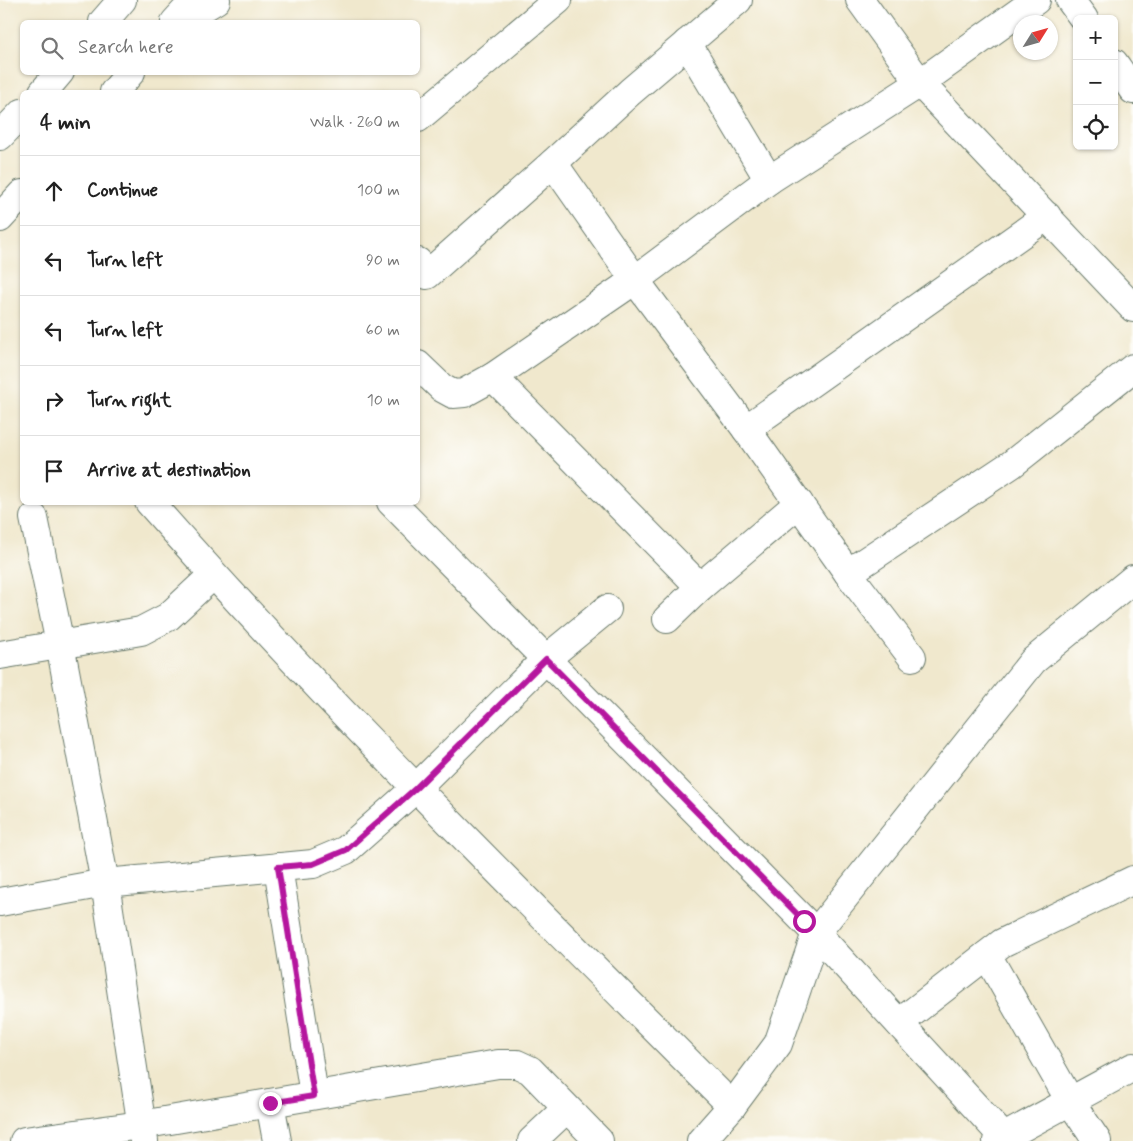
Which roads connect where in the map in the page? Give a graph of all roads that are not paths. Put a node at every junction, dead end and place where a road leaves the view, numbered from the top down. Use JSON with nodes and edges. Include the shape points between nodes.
{"nodes":[{"id":1,"x":122,"y":0,"type":"edge"},
{"id":2,"x":195,"y":0,"type":"edge"},
{"id":3,"x":216,"y":0,"type":"edge"},
{"id":4,"x":558,"y":0,"type":"edge"},
{"id":5,"x":738,"y":0,"type":"edge"},
{"id":6,"x":860,"y":0,"type":"edge"},
{"id":7,"x":1036,"y":0,"type":"edge"},
{"id":8,"x":1070,"y":0,"type":"edge"},
{"id":9,"x":1081,"y":15,"type":"edge"},
{"id":10,"x":105,"y":20,"type":"edge"},
{"id":11,"x":178,"y":20,"type":"edge"},
{"id":12,"x":183,"y":20,"type":"edge"},
{"id":13,"x":688,"y":43,"type":"junction"},
{"id":14,"x":1118,"y":69,"type":"edge"},
{"id":15,"x":57,"y":75,"type":"edge"},
{"id":16,"x":128,"y":75,"type":"edge"},
{"id":17,"x":920,"y":83,"type":"junction"},
{"id":18,"x":45,"y":90,"type":"edge"},
{"id":19,"x":116,"y":90,"type":"edge"},
{"id":20,"x":1133,"y":90,"type":"edge"},
{"id":21,"x":20,"y":115,"type":"edge"},
{"id":22,"x":420,"y":116,"type":"edge"},
{"id":23,"x":0,"y":136,"type":"edge"},
{"id":24,"x":552,"y":163,"type":"junction"},
{"id":25,"x":769,"y":180,"type":"junction"},
{"id":26,"x":20,"y":196,"type":"edge"},
{"id":27,"x":1047,"y":216,"type":"junction"},
{"id":28,"x":0,"y":218,"type":"edge"},
{"id":29,"x":421,"y":273,"type":"edge"},
{"id":30,"x":635,"y":280,"type":"junction"},
{"id":31,"x":1133,"y":308,"type":"edge"},
{"id":32,"x":420,"y":367,"type":"edge"},
{"id":33,"x":1133,"y":368,"type":"edge"},
{"id":34,"x":493,"y":377,"type":"junction"},
{"id":35,"x":746,"y":429,"type":"junction"},
{"id":36,"x":799,"y":504,"type":"junction"},
{"id":37,"x":152,"y":505,"type":"edge"},
{"id":38,"x":394,"y":505,"type":"edge"},
{"id":39,"x":34,"y":518,"type":"dead end"},
{"id":40,"x":848,"y":573,"type":"junction"},
{"id":41,"x":213,"y":575,"type":"junction"},
{"id":42,"x":1133,"y":579,"type":"edge"},
{"id":43,"x":700,"y":587,"type":"junction"},
{"id":44,"x":607,"y":608,"type":"dead end"},
{"id":45,"x":667,"y":619,"type":"dead end"},
{"id":46,"x":60,"y":644,"type":"junction"},
{"id":47,"x":0,"y":655,"type":"edge"},
{"id":48,"x":912,"y":657,"type":"dead end"},
{"id":49,"x":546,"y":659,"type":"junction"},
{"id":50,"x":416,"y":788,"type":"junction"},
{"id":51,"x":278,"y":867,"type":"junction"},
{"id":52,"x":1133,"y":880,"type":"edge"},
{"id":53,"x":105,"y":883,"type":"junction"},
{"id":54,"x":0,"y":902,"type":"edge"},
{"id":55,"x":816,"y":933,"type":"junction"},
{"id":56,"x":987,"y":955,"type":"junction"},
{"id":57,"x":899,"y":1023,"type":"junction"},
{"id":58,"x":1133,"y":1067,"type":"edge"},
{"id":59,"x":314,"y":1096,"type":"junction"},
{"id":60,"x":1070,"y":1101,"type":"junction"},
{"id":61,"x":270,"y":1103,"type":"junction"},
{"id":62,"x":732,"y":1106,"type":"junction"},
{"id":63,"x":566,"y":1109,"type":"junction"},
{"id":64,"x":142,"y":1133,"type":"edge"},
{"id":65,"x":1002,"y":1140,"type":"edge"},
{"id":66,"x":24,"y":1141,"type":"edge"},
{"id":67,"x":277,"y":1141,"type":"edge"},
{"id":68,"x":532,"y":1141,"type":"edge"},
{"id":69,"x":599,"y":1141,"type":"edge"},
{"id":70,"x":701,"y":1141,"type":"edge"},
{"id":71,"x":1097,"y":1141,"type":"edge"}],
"edges":[{"from":1,"to":10,"type":"main road"},
{"from":2,"to":11,"type":"main road"},
{"from":3,"to":12,"type":"main road"},
{"from":4,"to":22,"type":"main road"},
{"from":5,"to":13,"type":"main road"},
{"from":6,"to":17,"type":"main road"},
{"from":7,"to":17,"type":"main road"},
{"from":8,"to":9,"type":"main road"},
{"from":13,"to":24,"type":"main road"},
{"from":13,"to":25,"type":"main road"},
{"from":14,"to":20,"type":"main road"},
{"from":15,"to":18,"type":"main road"},
{"from":16,"to":19,"type":"main road"},
{"from":17,"to":25,"type":"main road"},
{"from":17,"to":27,"type":"main road"},
{"from":21,"to":23,"type":"main road"},
{"from":24,"to":29,"type":"main road"},
{"from":24,"to":30,"type":"main road"},
{"from":25,"to":30,"type":"main road"},
{"from":26,"to":28,"type":"main road"},
{"from":27,"to":31,"type":"main road"},
{"from":27,"to":35,"type":"main road"},
{"from":30,"to":34,"type":"main road"},
{"from":30,"to":35,"type":"main road"},
{"from":32,"to":34,"type":"main road","via":[[453,394],[464,393]]},
{"from":33,"to":40,"type":"main road","via":[[1012,464]]},
{"from":34,"to":43,"type":"main road"},
{"from":35,"to":36,"type":"main road"},
{"from":36,"to":40,"type":"main road"},
{"from":36,"to":43,"type":"main road"},
{"from":37,"to":41,"type":"main road"},
{"from":38,"to":49,"type":"main road"},
{"from":39,"to":46,"type":"main road"},
{"from":40,"to":48,"type":"main road"},
{"from":41,"to":46,"type":"main road","via":[[168,617],[141,631]]},
{"from":41,"to":50,"type":"main road"},
{"from":42,"to":55,"type":"main road","via":[[1033,661]]},
{"from":43,"to":45,"type":"main road"},
{"from":44,"to":49,"type":"main road"},
{"from":46,"to":47,"type":"main road"},
{"from":46,"to":53,"type":"main road"},
{"from":49,"to":50,"type":"main road"},
{"from":49,"to":55,"type":"main road"},
{"from":50,"to":51,"type":"main road","via":[[346,850],[313,864]]},
{"from":50,"to":62,"type":"main road"},
{"from":51,"to":53,"type":"main road"},
{"from":51,"to":59,"type":"main road"},
{"from":52,"to":56,"type":"main road","via":[[1002,943]]},
{"from":53,"to":54,"type":"main road"},
{"from":53,"to":64,"type":"main road"},
{"from":55,"to":57,"type":"main road"},
{"from":55,"to":62,"type":"main road","via":[[778,1044]]},
{"from":56,"to":57,"type":"main road"},
{"from":56,"to":60,"type":"main road"},
{"from":57,"to":65,"type":"main road"},
{"from":58,"to":60,"type":"main road"},
{"from":59,"to":61,"type":"main road"},
{"from":59,"to":63,"type":"main road","via":[[498,1064],[517,1064],[530,1070]]},
{"from":60,"to":65,"type":"main road"},
{"from":60,"to":71,"type":"main road"},
{"from":61,"to":64,"type":"main road"},
{"from":61,"to":67,"type":"main road"},
{"from":62,"to":70,"type":"main road"},
{"from":63,"to":68,"type":"main road"},
{"from":63,"to":69,"type":"main road"},
{"from":64,"to":66,"type":"main road"}]}
